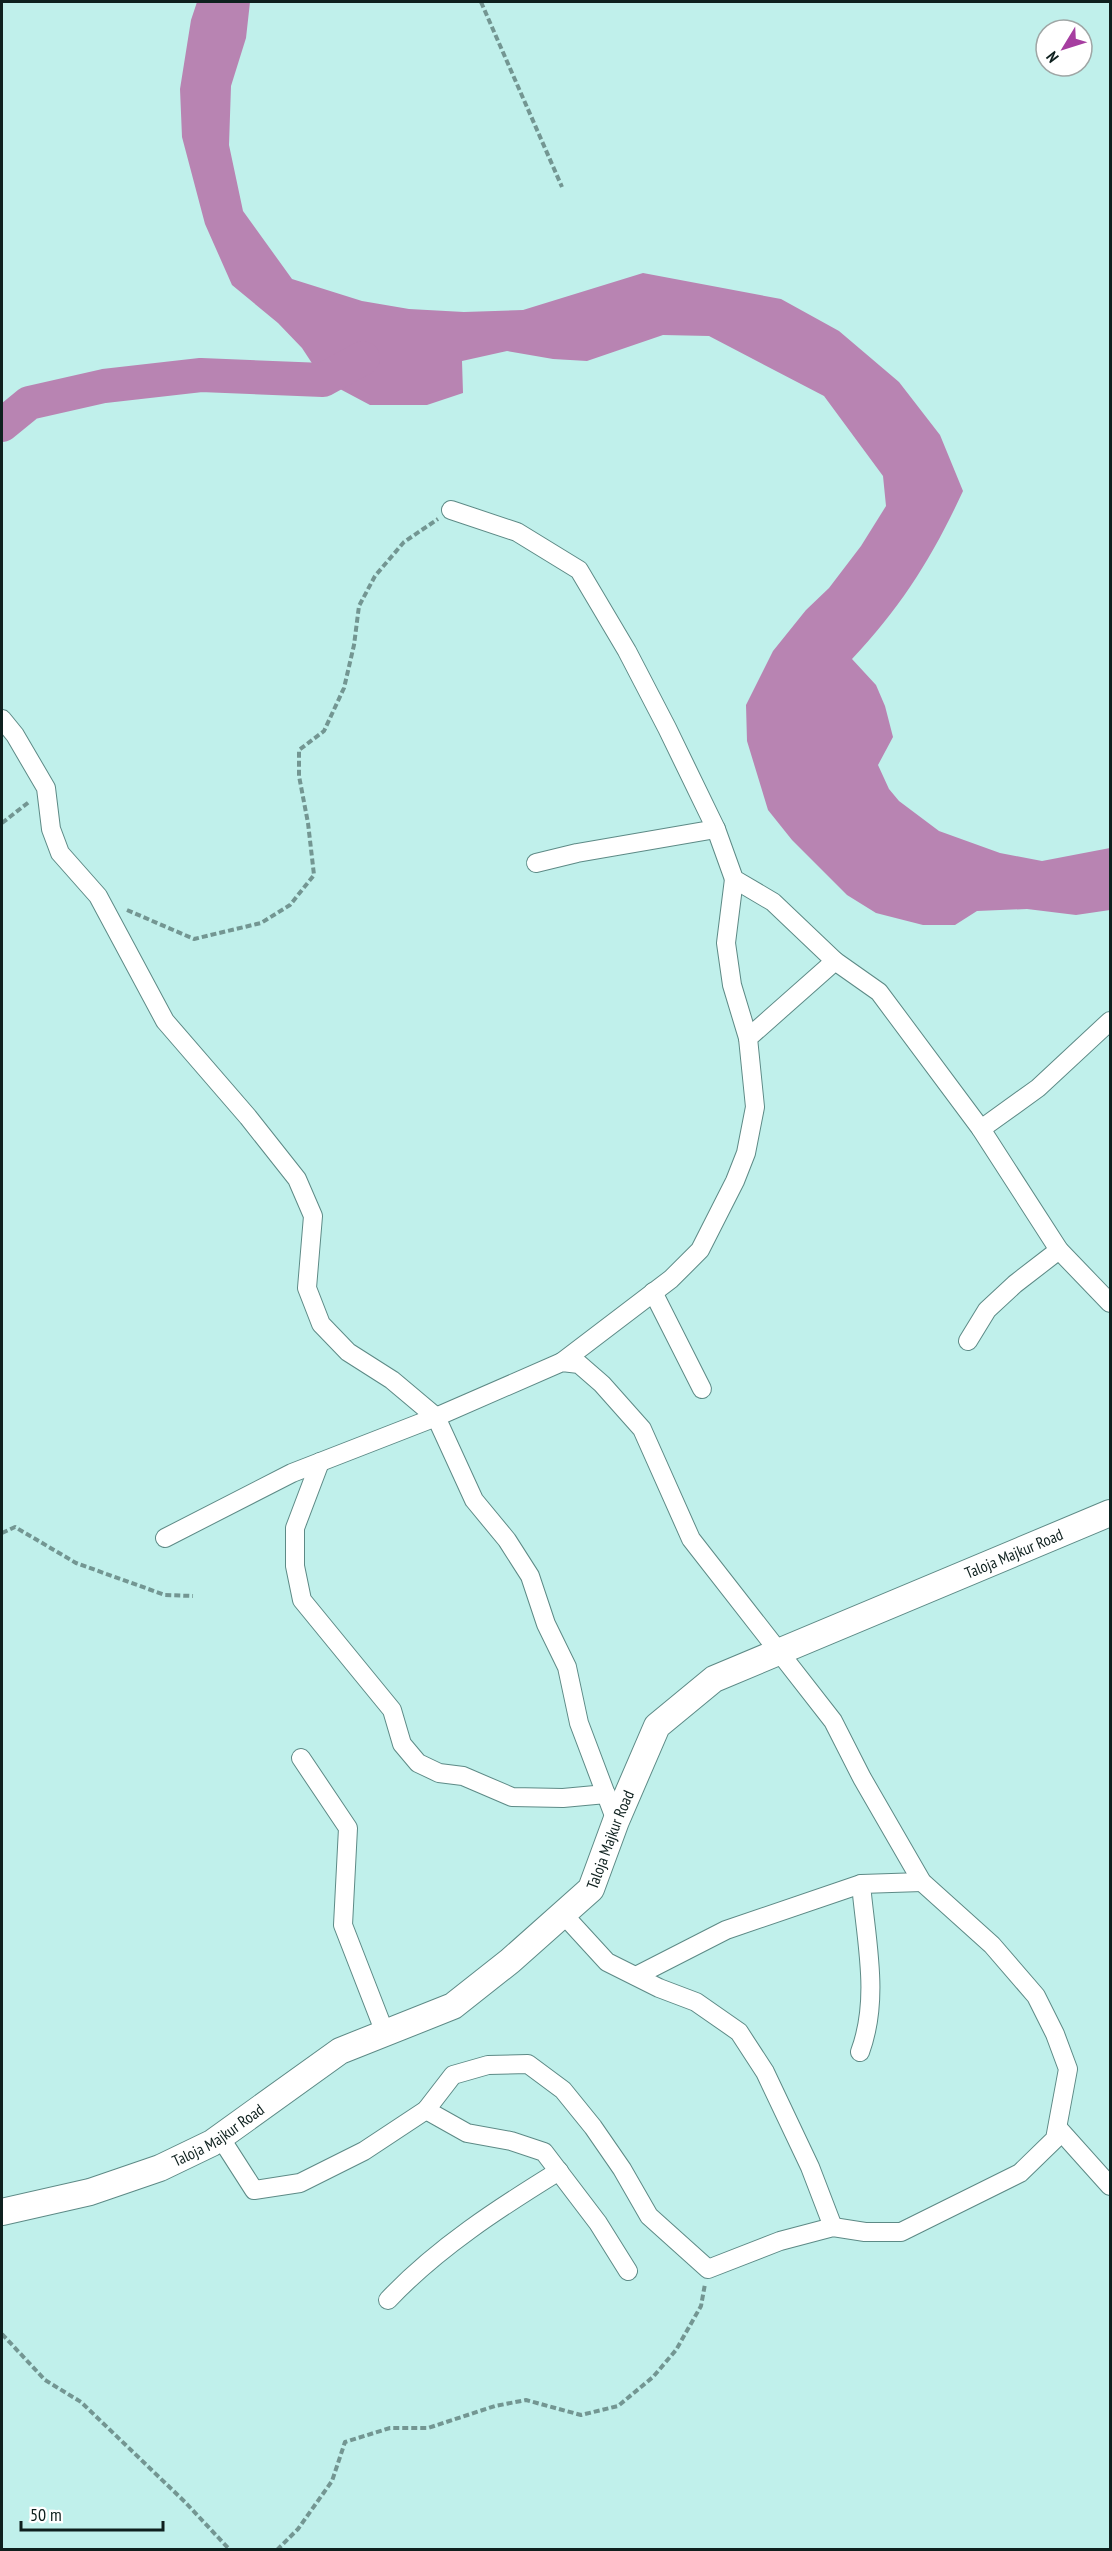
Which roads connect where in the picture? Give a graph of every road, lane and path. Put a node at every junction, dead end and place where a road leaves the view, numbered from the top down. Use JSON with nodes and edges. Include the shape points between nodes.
{"nodes":[{"id":1,"x":481,"y":2,"type":"edge"},
{"id":2,"x":562,"y":188,"type":"dead end"},
{"id":3,"x":451,"y":510,"type":"joint"},
{"id":4,"x":2,"y":719,"type":"edge"},
{"id":5,"x":46,"y":788,"type":"junction"},
{"id":6,"x":2,"y":823,"type":"edge"},
{"id":7,"x":716,"y":829,"type":"junction"},
{"id":8,"x":536,"y":863,"type":"dead end"},
{"id":9,"x":734,"y":879,"type":"junction"},
{"id":10,"x":98,"y":896,"type":"junction"},
{"id":11,"x":835,"y":961,"type":"junction"},
{"id":12,"x":1110,"y":1021,"type":"edge"},
{"id":13,"x":748,"y":1038,"type":"junction"},
{"id":14,"x":981,"y":1129,"type":"junction"},
{"id":15,"x":1059,"y":1250,"type":"junction"},
{"id":16,"x":653,"y":1292,"type":"junction"},
{"id":17,"x":1110,"y":1303,"type":"edge"},
{"id":18,"x":968,"y":1341,"type":"dead end"},
{"id":19,"x":562,"y":1362,"type":"junction"},
{"id":20,"x":702,"y":1389,"type":"dead end"},
{"id":21,"x":436,"y":1417,"type":"junction"},
{"id":22,"x":320,"y":1462,"type":"junction"},
{"id":23,"x":1110,"y":1513,"type":"edge"},
{"id":24,"x":2,"y":1533,"type":"edge"},
{"id":25,"x":165,"y":1538,"type":"dead end"},
{"id":26,"x":193,"y":1596,"type":"dead end"},
{"id":27,"x":778,"y":1652,"type":"junction"},
{"id":28,"x":301,"y":1758,"type":"dead end"},
{"id":29,"x":606,"y":1794,"type":"junction"},
{"id":30,"x":616,"y":1821,"type":"junction"},
{"id":31,"x":922,"y":1882,"type":"junction"},
{"id":32,"x":861,"y":1884,"type":"junction"},
{"id":33,"x":563,"y":1914,"type":"junction"},
{"id":34,"x":636,"y":1976,"type":"junction"},
{"id":35,"x":385,"y":2033,"type":"junction"},
{"id":36,"x":860,"y":2052,"type":"dead end"},
{"id":37,"x":426,"y":2109,"type":"junction"},
{"id":38,"x":1058,"y":2128,"type":"junction"},
{"id":39,"x":220,"y":2137,"type":"junction"},
{"id":40,"x":559,"y":2170,"type":"junction"},
{"id":41,"x":1110,"y":2186,"type":"edge"},
{"id":42,"x":2,"y":2212,"type":"edge"},
{"id":43,"x":833,"y":2227,"type":"junction"},
{"id":44,"x":708,"y":2269,"type":"junction"},
{"id":45,"x":628,"y":2271,"type":"dead end"},
{"id":46,"x":388,"y":2300,"type":"dead end"},
{"id":47,"x":2,"y":2334,"type":"edge"},
{"id":48,"x":230,"y":2550,"type":"edge"},
{"id":49,"x":277,"y":2550,"type":"edge"}],
"edges":[{"from":1,"to":2,"type":"path"},
{"from":3,"to":7,"type":"street","via":[[517,532],[579,570],[647,690]]},
{"from":3,"to":10,"type":"path","via":[[404,542],[375,576],[359,606],[344,688],[324,731],[299,750],[299,776],[314,875],[290,905],[261,922],[194,939]]},
{"from":4,"to":5,"type":"street"},
{"from":5,"to":6,"type":"path"},
{"from":5,"to":10,"type":"street","via":[[51,829],[60,853]]},
{"from":7,"to":8,"type":"street","via":[[576,852]]},
{"from":7,"to":9,"type":"street"},
{"from":9,"to":11,"type":"street","via":[[773,902]]},
{"from":9,"to":13,"type":"street","via":[[726,943],[732,985]]},
{"from":10,"to":21,"type":"street","via":[[165,1021],[297,1179],[313,1216],[307,1288],[321,1324],[348,1352],[392,1380]]},
{"from":11,"to":13,"type":"street"},
{"from":11,"to":14,"type":"street","via":[[879,992]]},
{"from":12,"to":14,"type":"street","via":[[1038,1088]]},
{"from":13,"to":16,"type":"street","via":[[754,1107],[739,1172],[700,1250]]},
{"from":14,"to":15,"type":"street"},
{"from":15,"to":17,"type":"street"},
{"from":15,"to":18,"type":"street","via":[[987,1310]]},
{"from":16,"to":19,"type":"street"},
{"from":16,"to":20,"type":"street"},
{"from":19,"to":21,"type":"street"},
{"from":19,"to":27,"type":"street","via":[[579,1364],[602,1383],[642,1429],[691,1539]]},
{"from":21,"to":22,"type":"street"},
{"from":21,"to":29,"type":"street","via":[[474,1500],[530,1576],[546,1624],[567,1667],[579,1723]]},
{"from":22,"to":25,"type":"street"},
{"from":22,"to":29,"type":"street","via":[[295,1528],[295,1566],[302,1600],[392,1710],[402,1744],[418,1763],[439,1773],[463,1776],[512,1797]]},
{"from":23,"to":27,"type":"street","name":"Taloja Majkur Road"},
{"from":24,"to":26,"type":"path","via":[[15,1527],[76,1563],[165,1595]]},
{"from":27,"to":30,"type":"street","name":"Taloja Majkur Road","via":[[714,1679],[657,1726]]},
{"from":27,"to":31,"type":"street","via":[[833,1721]]},
{"from":28,"to":35,"type":"street","via":[[348,1828],[343,1925]]},
{"from":29,"to":30,"type":"street"},
{"from":30,"to":33,"type":"street","name":"Taloja Majkur Road","via":[[591,1889]]},
{"from":31,"to":32,"type":"street"},
{"from":31,"to":38,"type":"street","via":[[992,1945],[1036,1996],[1068,2069]]},
{"from":32,"to":34,"type":"street","via":[[726,1930]]},
{"from":32,"to":36,"type":"street","via":[[872,1991],[867,2034]]},
{"from":33,"to":34,"type":"street","via":[[607,1962]]},
{"from":33,"to":35,"type":"street","name":"Taloja Majkur Road","via":[[453,2006]]},
{"from":34,"to":43,"type":"street","via":[[696,2002],[739,2032],[765,2072],[810,2167]]},
{"from":35,"to":39,"type":"street","name":"Taloja Majkur Road","via":[[340,2051]]},
{"from":37,"to":39,"type":"street","via":[[364,2151],[300,2183],[254,2190]]},
{"from":37,"to":40,"type":"street","via":[[466,2133],[544,2152]]},
{"from":37,"to":44,"type":"street","via":[[453,2075],[488,2065],[528,2064],[563,2090],[593,2127],[649,2216]]},
{"from":38,"to":41,"type":"street"},
{"from":38,"to":43,"type":"street","via":[[1055,2139],[1020,2173],[901,2232]]},
{"from":39,"to":42,"type":"street","name":"Taloja Majkur Road","via":[[160,2168],[90,2192]]},
{"from":40,"to":45,"type":"street"},
{"from":40,"to":46,"type":"street","via":[[476,2226],[411,2276]]},
{"from":43,"to":44,"type":"street","via":[[780,2241]]},
{"from":44,"to":49,"type":"path","via":[[701,2306],[676,2350],[653,2377],[618,2406],[581,2415],[526,2400],[428,2428],[390,2428],[345,2442],[332,2481],[298,2529]]},
{"from":47,"to":48,"type":"path","via":[[45,2380],[88,2409]]}]}
